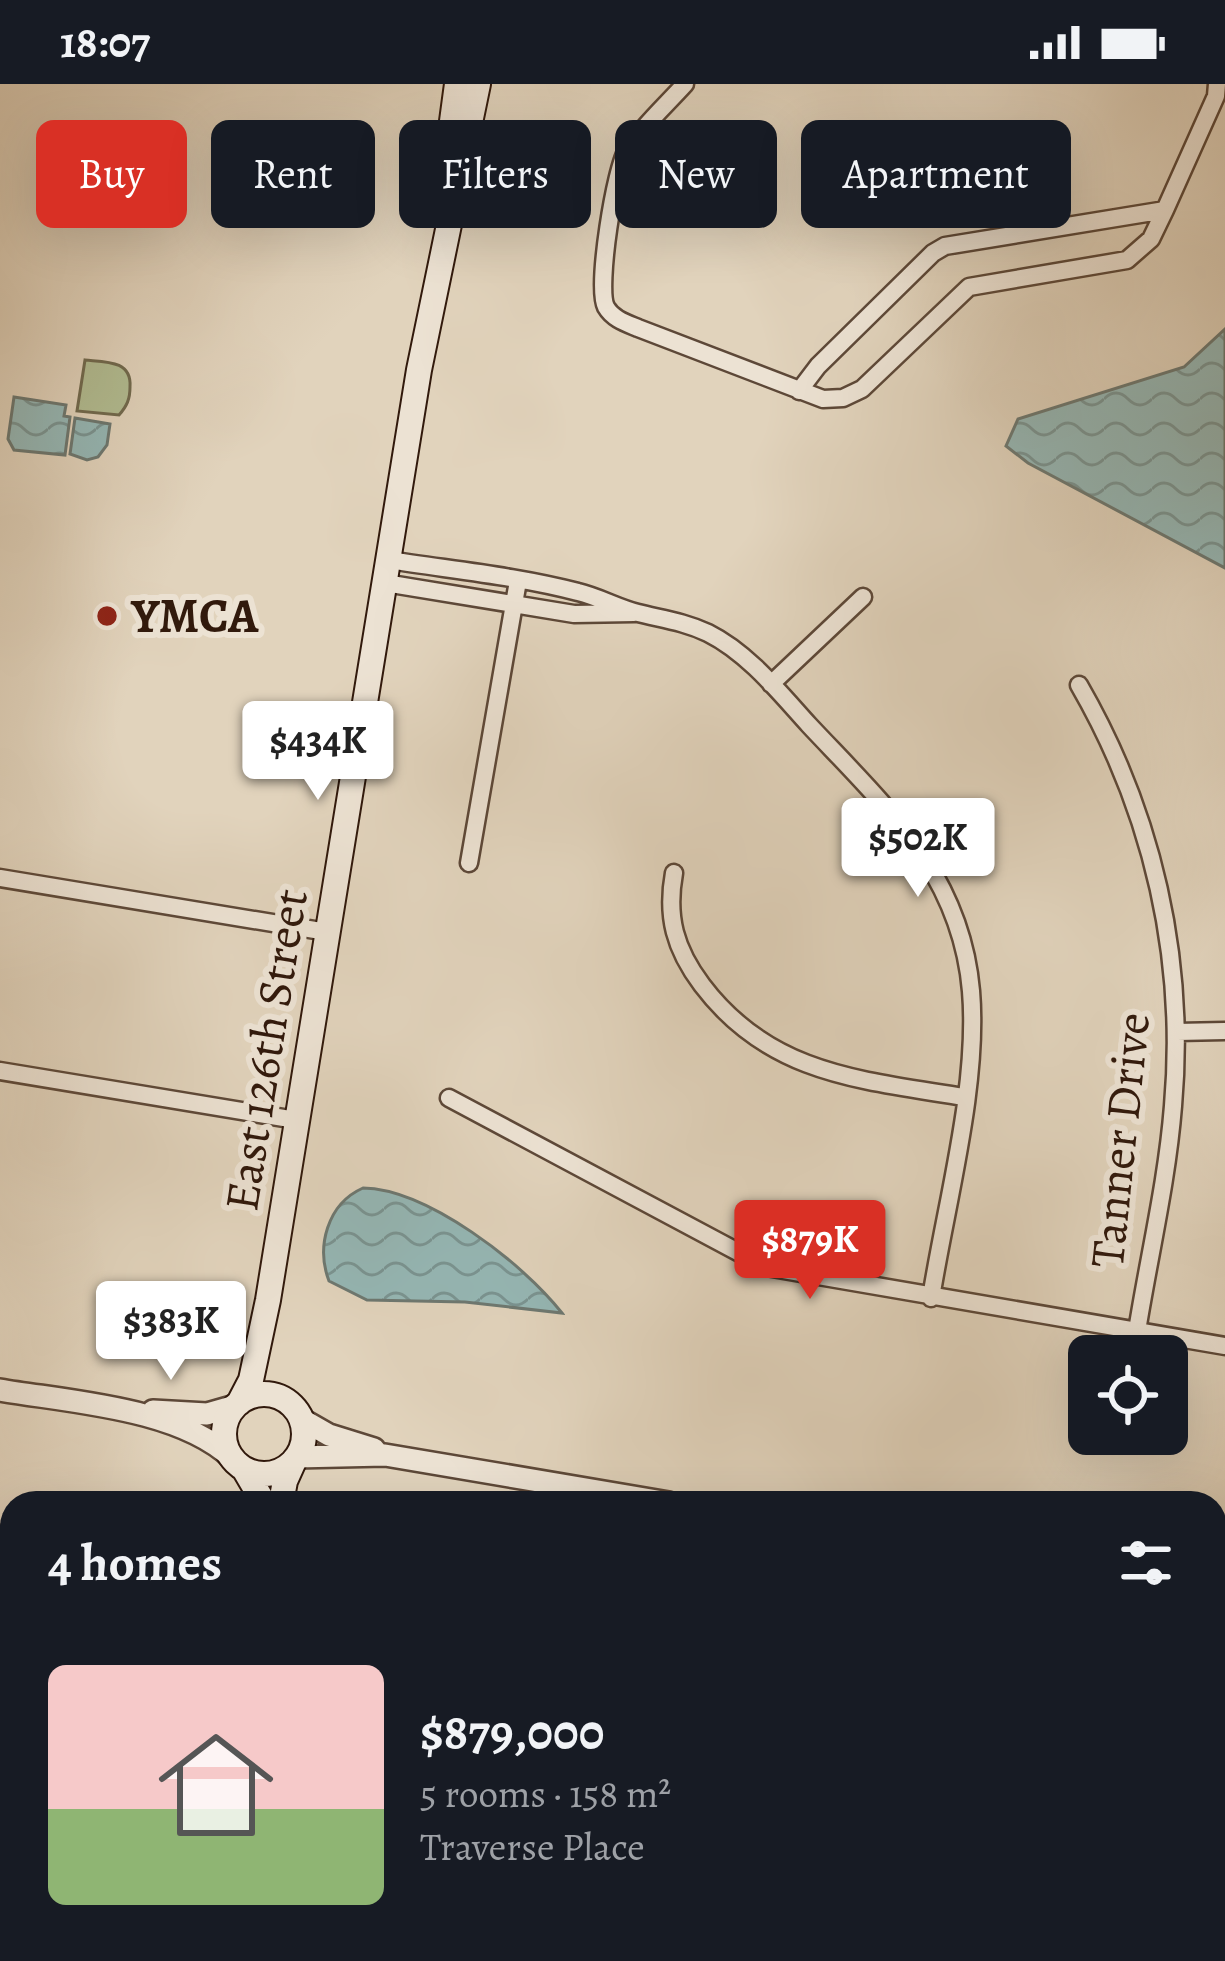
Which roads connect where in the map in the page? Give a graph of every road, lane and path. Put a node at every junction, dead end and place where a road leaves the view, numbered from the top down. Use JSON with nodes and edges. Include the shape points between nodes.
{"nodes":[{"id":1,"x":457,"y":84,"type":"edge"},
{"id":2,"x":478,"y":84,"type":"edge"},
{"id":3,"x":685,"y":84,"type":"edge"},
{"id":4,"x":1217,"y":84,"type":"edge"},
{"id":5,"x":1165,"y":210,"type":"junction"},
{"id":6,"x":429,"y":316,"type":"junction"},
{"id":7,"x":799,"y":391,"type":"junction"},
{"id":8,"x":387,"y":571,"type":"junction"},
{"id":9,"x":518,"y":581,"type":"junction"},
{"id":10,"x":863,"y":597,"type":"dead end"},
{"id":11,"x":514,"y":604,"type":"junction"},
{"id":12,"x":634,"y":613,"type":"junction"},
{"id":13,"x":770,"y":684,"type":"junction"},
{"id":14,"x":1079,"y":685,"type":"dead end"},
{"id":15,"x":469,"y":863,"type":"dead end"},
{"id":16,"x":674,"y":873,"type":"dead end"},
{"id":17,"x":0,"y":878,"type":"edge"},
{"id":18,"x":327,"y":932,"type":"junction"},
{"id":19,"x":1225,"y":1031,"type":"edge"},
{"id":20,"x":1177,"y":1032,"type":"junction"},
{"id":21,"x":0,"y":1071,"type":"edge"},
{"id":22,"x":964,"y":1097,"type":"junction"},
{"id":23,"x":449,"y":1098,"type":"dead end"},
{"id":24,"x":296,"y":1120,"type":"junction"},
{"id":25,"x":931,"y":1298,"type":"junction"},
{"id":26,"x":268,"y":1300,"type":"junction"},
{"id":27,"x":1137,"y":1331,"type":"junction"},
{"id":28,"x":1225,"y":1346,"type":"edge"},
{"id":29,"x":0,"y":1390,"type":"edge"},
{"id":30,"x":237,"y":1405,"type":"junction"},
{"id":31,"x":116,"y":1410,"type":"junction"},
{"id":32,"x":296,"y":1412,"type":"junction"},
{"id":33,"x":385,"y":1454,"type":"junction"},
{"id":34,"x":295,"y":1459,"type":"junction"},
{"id":35,"x":238,"y":1464,"type":"junction"},
{"id":36,"x":256,"y":1491,"type":"edge"},
{"id":37,"x":285,"y":1491,"type":"edge"},
{"id":38,"x":599,"y":1491,"type":"edge"}],
"edges":[{"from":1,"to":6,"type":"main road","name":"East 126th Street"},
{"from":2,"to":6,"type":"main road","name":"East 126th Street"},
{"from":3,"to":7,"type":"street","via":[[625,153],[604,267],[606,307],[638,328]]},
{"from":4,"to":5,"type":"street"},
{"from":5,"to":7,"type":"street","via":[[955,241],[933,253]]},
{"from":5,"to":7,"type":"street","via":[[1151,239],[1127,260],[970,287],[862,389],[833,400]]},
{"from":6,"to":8,"type":"main road","name":"East 126th Street"},
{"from":8,"to":9,"type":"street"},
{"from":8,"to":11,"type":"street"},
{"from":8,"to":18,"type":"main road","name":"East 126th Street"},
{"from":9,"to":11,"type":"street"},
{"from":9,"to":12,"type":"street"},
{"from":10,"to":13,"type":"street"},
{"from":11,"to":12,"type":"street"},
{"from":11,"to":15,"type":"street"},
{"from":12,"to":13,"type":"street","via":[[704,632]]},
{"from":13,"to":22,"type":"street","via":[[898,819],[947,899],[971,994]]},
{"from":14,"to":20,"type":"street","name":"Tanner Drive","via":[[1147,838],[1166,920]]},
{"from":16,"to":22,"type":"street","via":[[669,912],[680,948],[708,993],[747,1032],[820,1070]]},
{"from":17,"to":18,"type":"street"},
{"from":18,"to":24,"type":"main road","name":"East 126th Street"},
{"from":19,"to":20,"type":"street"},
{"from":20,"to":27,"type":"street","name":"Tanner Drive","via":[[1169,1144]]},
{"from":21,"to":24,"type":"street"},
{"from":22,"to":25,"type":"street"},
{"from":23,"to":25,"type":"street","via":[[766,1267]]},
{"from":24,"to":26,"type":"main road","name":"East 126th Street"},
{"from":25,"to":27,"type":"street"},
{"from":26,"to":30,"type":"main road","name":"East 126th Street","via":[[251,1380]]},
{"from":26,"to":32,"type":"main road","name":"East 126th Street","via":[[273,1370]]},
{"from":27,"to":28,"type":"street"},
{"from":29,"to":31,"type":"street"},
{"from":30,"to":31,"type":"street","via":[[207,1414]]},
{"from":30,"to":32,"type":"main road","via":[[267,1394]]},
{"from":30,"to":35,"type":"main road","via":[[224,1436]]},
{"from":31,"to":35,"type":"street","via":[[198,1434]]},
{"from":32,"to":33,"type":"street","via":[[329,1435]]},
{"from":32,"to":34,"type":"main road","via":[[303,1441]]},
{"from":33,"to":34,"type":"street"},
{"from":33,"to":38,"type":"street"},
{"from":34,"to":35,"type":"main road","via":[[272,1473]]},
{"from":34,"to":37,"type":"main road"},
{"from":35,"to":36,"type":"main road"}]}
